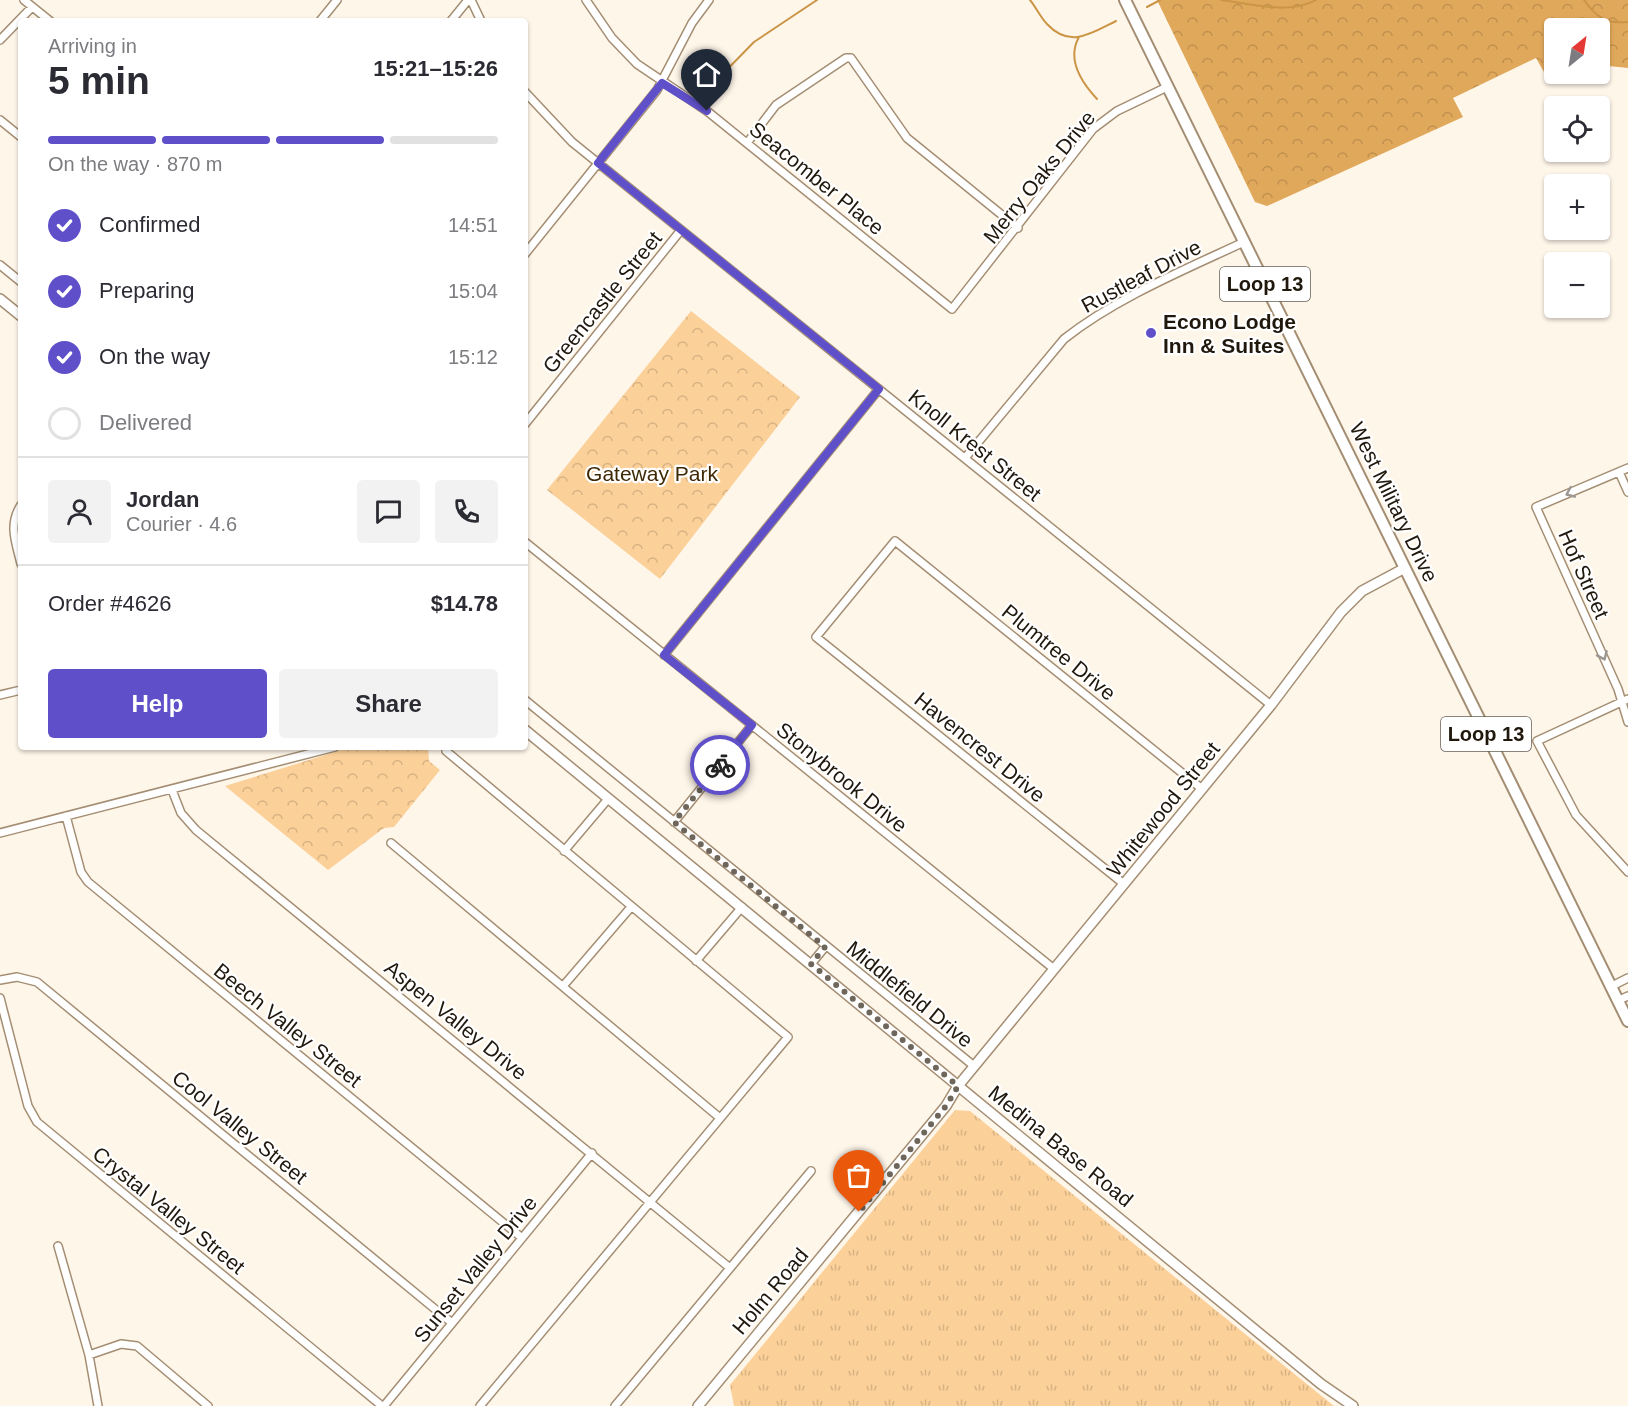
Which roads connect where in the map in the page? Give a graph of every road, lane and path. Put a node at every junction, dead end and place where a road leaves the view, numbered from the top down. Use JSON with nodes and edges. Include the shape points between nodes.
{"nodes":[{"id":1,"x":24,"y":0,"type":"edge"},
{"id":2,"x":337,"y":0,"type":"edge"},
{"id":3,"x":470,"y":0,"type":"edge"},
{"id":4,"x":586,"y":0,"type":"edge"},
{"id":5,"x":709,"y":0,"type":"edge"},
{"id":6,"x":1125,"y":0,"type":"edge"},
{"id":7,"x":32,"y":7,"type":"junction"},
{"id":8,"x":21,"y":18,"type":"edge"},
{"id":9,"x":46,"y":18,"type":"edge"},
{"id":10,"x":322,"y":18,"type":"edge"},
{"id":11,"x":454,"y":18,"type":"edge"},
{"id":12,"x":480,"y":18,"type":"edge"},
{"id":13,"x":18,"y":21,"type":"edge"},
{"id":14,"x":0,"y":40,"type":"edge"},
{"id":15,"x":662,"y":83,"type":"junction"},
{"id":16,"x":1167,"y":87,"type":"junction"},
{"id":17,"x":528,"y":95,"type":"edge"},
{"id":18,"x":0,"y":120,"type":"edge"},
{"id":19,"x":18,"y":135,"type":"edge"},
{"id":20,"x":747,"y":143,"type":"junction"},
{"id":21,"x":598,"y":163,"type":"junction"},
{"id":22,"x":1018,"y":228,"type":"junction"},
{"id":23,"x":681,"y":230,"type":"junction"},
{"id":24,"x":1244,"y":242,"type":"junction"},
{"id":25,"x":528,"y":250,"type":"edge"},
{"id":26,"x":0,"y":265,"type":"edge"},
{"id":27,"x":18,"y":280,"type":"edge"},
{"id":28,"x":0,"y":299,"type":"edge"},
{"id":29,"x":952,"y":309,"type":"joint"},
{"id":30,"x":18,"y":314,"type":"edge"},
{"id":31,"x":879,"y":389,"type":"junction"},
{"id":32,"x":528,"y":420,"type":"edge"},
{"id":33,"x":965,"y":458,"type":"junction"},
{"id":34,"x":1628,"y":468,"type":"edge"},
{"id":35,"x":1619,"y":472,"type":"junction"},
{"id":36,"x":1628,"y":492,"type":"edge"},
{"id":37,"x":18,"y":511,"type":"edge"},
{"id":38,"x":528,"y":544,"type":"edge"},
{"id":39,"x":18,"y":552,"type":"edge"},
{"id":40,"x":1405,"y":568,"type":"junction"},
{"id":41,"x":816,"y":637,"type":"joint"},
{"id":42,"x":664,"y":655,"type":"junction"},
{"id":43,"x":18,"y":691,"type":"edge"},
{"id":44,"x":0,"y":695,"type":"edge"},
{"id":45,"x":1624,"y":701,"type":"edge"},
{"id":46,"x":528,"y":702,"type":"edge"},
{"id":47,"x":1271,"y":705,"type":"junction"},
{"id":48,"x":1628,"y":722,"type":"edge"},
{"id":49,"x":752,"y":725,"type":"junction"},
{"id":50,"x":528,"y":732,"type":"edge"},
{"id":51,"x":324,"y":750,"type":"edge"},
{"id":52,"x":446,"y":751,"type":"dead end"},
{"id":53,"x":1202,"y":789,"type":"junction"},
{"id":54,"x":172,"y":790,"type":"junction"},
{"id":55,"x":608,"y":799,"type":"junction"},
{"id":56,"x":66,"y":816,"type":"junction"},
{"id":57,"x":674,"y":822,"type":"junction"},
{"id":58,"x":0,"y":833,"type":"edge"},
{"id":59,"x":391,"y":843,"type":"dead end"},
{"id":60,"x":564,"y":851,"type":"junction"},
{"id":61,"x":1628,"y":872,"type":"edge"},
{"id":62,"x":1124,"y":884,"type":"junction"},
{"id":63,"x":631,"y":907,"type":"junction"},
{"id":64,"x":742,"y":907,"type":"junction"},
{"id":65,"x":825,"y":947,"type":"junction"},
{"id":66,"x":696,"y":961,"type":"junction"},
{"id":67,"x":811,"y":964,"type":"junction"},
{"id":68,"x":1054,"y":969,"type":"junction"},
{"id":69,"x":1628,"y":978,"type":"edge"},
{"id":70,"x":0,"y":980,"type":"edge"},
{"id":71,"x":564,"y":985,"type":"junction"},
{"id":72,"x":1610,"y":987,"type":"junction"},
{"id":73,"x":1628,"y":996,"type":"edge"},
{"id":74,"x":0,"y":998,"type":"edge"},
{"id":75,"x":1617,"y":1001,"type":"junction"},
{"id":76,"x":1628,"y":1021,"type":"edge"},
{"id":77,"x":974,"y":1066,"type":"junction"},
{"id":78,"x":958,"y":1086,"type":"junction"},
{"id":79,"x":720,"y":1118,"type":"junction"},
{"id":80,"x":592,"y":1153,"type":"junction"},
{"id":81,"x":811,"y":1171,"type":"dead end"},
{"id":82,"x":651,"y":1202,"type":"junction"},
{"id":83,"x":522,"y":1238,"type":"junction"},
{"id":84,"x":58,"y":1246,"type":"dead end"},
{"id":85,"x":730,"y":1268,"type":"junction"},
{"id":86,"x":452,"y":1323,"type":"junction"},
{"id":87,"x":88,"y":1355,"type":"junction"},
{"id":88,"x":98,"y":1406,"type":"edge"},
{"id":89,"x":208,"y":1406,"type":"edge"},
{"id":90,"x":383,"y":1406,"type":"edge"},
{"id":91,"x":480,"y":1406,"type":"edge"},
{"id":92,"x":615,"y":1406,"type":"edge"},
{"id":93,"x":698,"y":1406,"type":"edge"},
{"id":94,"x":1353,"y":1406,"type":"edge"}],
"edges":[{"from":1,"to":7,"type":"street"},
{"from":2,"to":10,"type":"street"},
{"from":3,"to":11,"type":"street"},
{"from":3,"to":12,"type":"street"},
{"from":4,"to":15,"type":"street","name":"Seacomber Place","via":[[626,53]]},
{"from":5,"to":15,"type":"street","via":[[692,23]]},
{"from":6,"to":16,"type":"main road","name":"West Military Drive","number":"Loop 13"},
{"from":7,"to":8,"type":"street"},
{"from":7,"to":9,"type":"street"},
{"from":13,"to":14,"type":"street"},
{"from":15,"to":20,"type":"street","name":"Seacomber Place"},
{"from":15,"to":21,"type":"street"},
{"from":16,"to":22,"type":"street","name":"Merry Oaks Drive","via":[[1117,111],[1094,129]]},
{"from":16,"to":24,"type":"main road","name":"West Military Drive","number":"Loop 13"},
{"from":17,"to":21,"type":"street","name":"Knoll Krest Street","via":[[554,125]]},
{"from":18,"to":19,"type":"street"},
{"from":20,"to":22,"type":"street","via":[[785,98],[851,58],[907,138]]},
{"from":20,"to":29,"type":"street","name":"Seacomber Place"},
{"from":21,"to":23,"type":"street","name":"Knoll Krest Street"},
{"from":21,"to":25,"type":"street"},
{"from":22,"to":29,"type":"street","name":"Merry Oaks Drive"},
{"from":23,"to":31,"type":"street","name":"Knoll Krest Street"},
{"from":23,"to":32,"type":"street","name":"Greencastle Street"},
{"from":24,"to":33,"type":"street","name":"Rustleaf Drive","via":[[1110,308],[1078,328],[1064,339]]},
{"from":24,"to":40,"type":"main road","name":"West Military Drive","number":"Loop 13"},
{"from":26,"to":27,"type":"street"},
{"from":28,"to":30,"type":"street"},
{"from":31,"to":33,"type":"street","name":"Knoll Krest Street"},
{"from":31,"to":42,"type":"street"},
{"from":33,"to":47,"type":"street","name":"Knoll Krest Street"},
{"from":34,"to":35,"type":"street"},
{"from":35,"to":36,"type":"street"},
{"from":35,"to":45,"type":"street","name":"Hof Street","one_way":true,"via":[[1536,507]]},
{"from":37,"to":39,"type":"street","via":[[12,528]]},
{"from":38,"to":42,"type":"street","name":"Stonybrook Drive"},
{"from":40,"to":47,"type":"street","name":"Whitewood Street","via":[[1378,581],[1349,603]]},
{"from":40,"to":72,"type":"main road","name":"West Military Drive","number":"Loop 13"},
{"from":41,"to":53,"type":"street","name":"Plumtree Drive","via":[[895,541]]},
{"from":41,"to":62,"type":"street","name":"Havencrest Drive"},
{"from":42,"to":49,"type":"street","name":"Stonybrook Drive"},
{"from":43,"to":44,"type":"street"},
{"from":45,"to":48,"type":"street","name":"Hof Street"},
{"from":45,"to":61,"type":"street","via":[[1537,741],[1576,815]]},
{"from":46,"to":57,"type":"street","name":"Middlefield Drive"},
{"from":47,"to":53,"type":"street","name":"Whitewood Street"},
{"from":49,"to":57,"type":"street"},
{"from":49,"to":68,"type":"street","name":"Stonybrook Drive"},
{"from":50,"to":55,"type":"street","name":"Medina Base Road"},
{"from":51,"to":54,"type":"street"},
{"from":52,"to":60,"type":"street"},
{"from":53,"to":62,"type":"street","name":"Whitewood Street"},
{"from":54,"to":56,"type":"street"},
{"from":54,"to":80,"type":"street","name":"Aspen Valley Drive","via":[[181,813],[196,830]]},
{"from":55,"to":60,"type":"street"},
{"from":55,"to":64,"type":"street","name":"Medina Base Road"},
{"from":56,"to":58,"type":"street"},
{"from":56,"to":83,"type":"street","name":"Beech Valley Street","via":[[81,872],[88,882]]},
{"from":57,"to":65,"type":"street","name":"Middlefield Drive"},
{"from":59,"to":71,"type":"street"},
{"from":60,"to":63,"type":"street"},
{"from":62,"to":68,"type":"street","name":"Whitewood Street"},
{"from":63,"to":66,"type":"street"},
{"from":63,"to":71,"type":"street"},
{"from":64,"to":66,"type":"street"},
{"from":64,"to":67,"type":"street","name":"Medina Base Road"},
{"from":65,"to":67,"type":"street","name":"Middlefield Drive"},
{"from":65,"to":77,"type":"street","name":"Middlefield Drive"},
{"from":66,"to":79,"type":"street","via":[[788,1037]]},
{"from":67,"to":78,"type":"street","name":"Medina Base Road"},
{"from":68,"to":77,"type":"street","name":"Whitewood Street"},
{"from":69,"to":72,"type":"street"},
{"from":70,"to":86,"type":"street","name":"Cool Valley Street","via":[[17,977],[37,982]]},
{"from":71,"to":79,"type":"street"},
{"from":72,"to":75,"type":"main road","name":"West Military Drive","number":"Loop 13"},
{"from":73,"to":75,"type":"street"},
{"from":74,"to":90,"type":"street","name":"Crystal Valley Street","via":[[28,1106],[37,1122]]},
{"from":75,"to":76,"type":"main road","name":"West Military Drive","number":"Loop 13"},
{"from":77,"to":78,"type":"street","name":"Whitewood Street"},
{"from":78,"to":93,"type":"street","name":"Holm Road","via":[[946,1106]]},
{"from":78,"to":94,"type":"street","name":"Medina Base Road","via":[[1321,1384]]},
{"from":79,"to":82,"type":"street"},
{"from":80,"to":82,"type":"street","name":"Aspen Valley Drive"},
{"from":80,"to":83,"type":"street","name":"Sunset Valley Drive"},
{"from":81,"to":85,"type":"street"},
{"from":82,"to":85,"type":"street","name":"Aspen Valley Drive"},
{"from":82,"to":91,"type":"street"},
{"from":83,"to":86,"type":"street","name":"Sunset Valley Drive"},
{"from":84,"to":87,"type":"street"},
{"from":85,"to":92,"type":"street"},
{"from":86,"to":90,"type":"street","name":"Sunset Valley Drive"},
{"from":87,"to":88,"type":"street"},
{"from":87,"to":89,"type":"street","via":[[121,1344],[137,1346]]}]}
